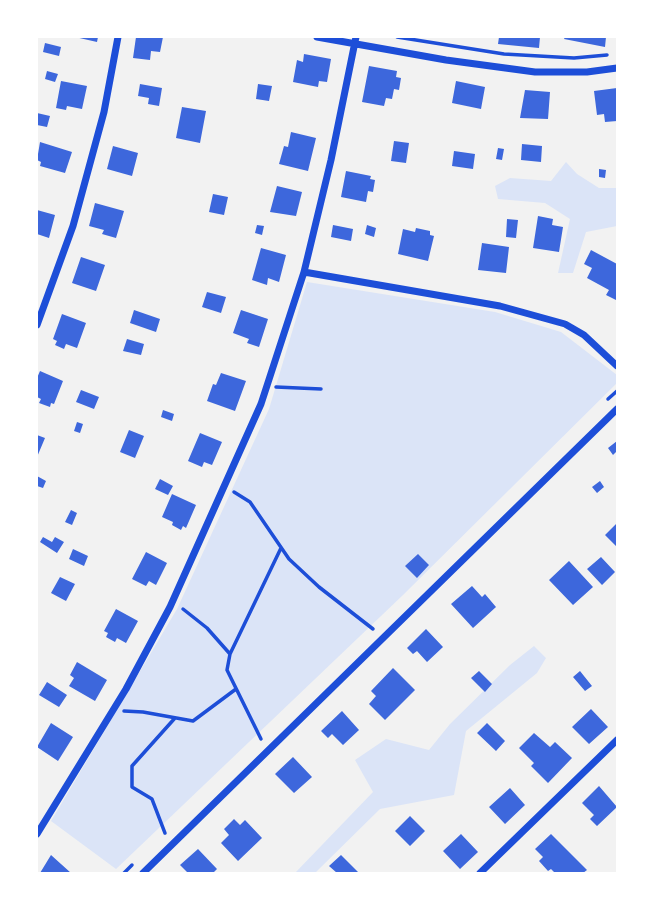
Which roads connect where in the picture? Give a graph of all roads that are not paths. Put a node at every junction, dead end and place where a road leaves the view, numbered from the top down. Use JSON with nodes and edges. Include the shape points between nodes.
{"nodes":[{"id":1,"x":118,"y":37,"type":"edge"},
{"id":2,"x":317,"y":37,"type":"edge"},
{"id":3,"x":355,"y":40,"type":"edge"},
{"id":4,"x":617,"y":68,"type":"edge"},
{"id":5,"x":304,"y":272,"type":"junction"},
{"id":6,"x":37,"y":325,"type":"edge"},
{"id":7,"x":617,"y":366,"type":"edge"},
{"id":8,"x":617,"y":409,"type":"edge"},
{"id":9,"x":617,"y":740,"type":"edge"},
{"id":10,"x":37,"y":834,"type":"edge"},
{"id":11,"x":143,"y":873,"type":"edge"},
{"id":12,"x":480,"y":873,"type":"edge"}],
"edges":[{"from":1,"to":6,"type":"street","via":[[104,112],[73,226]]},
{"from":2,"to":3,"type":"street"},
{"from":3,"to":4,"type":"street","via":[[446,60],[534,72]]},
{"from":3,"to":5,"type":"street"},
{"from":5,"to":7,"type":"street","via":[[500,306],[565,324]]},
{"from":5,"to":10,"type":"street","via":[[267,387],[173,601]]},
{"from":8,"to":11,"type":"street"},
{"from":9,"to":12,"type":"street"}]}
